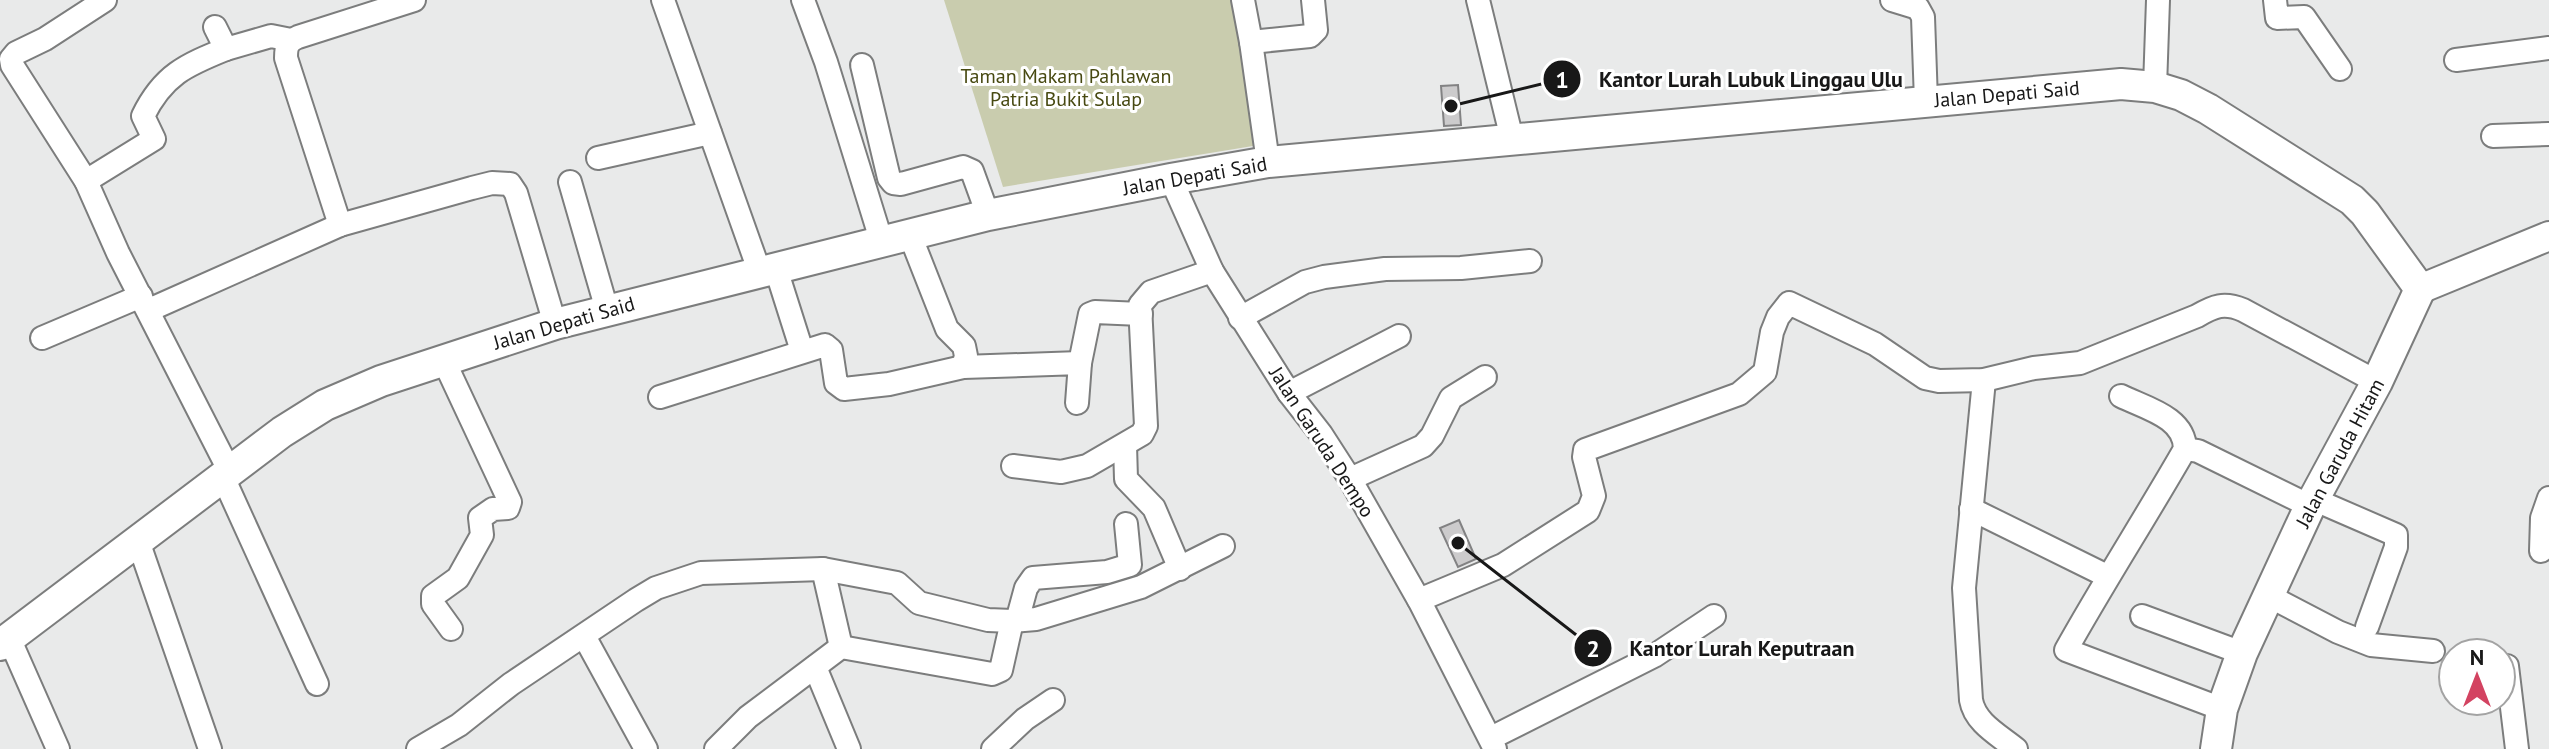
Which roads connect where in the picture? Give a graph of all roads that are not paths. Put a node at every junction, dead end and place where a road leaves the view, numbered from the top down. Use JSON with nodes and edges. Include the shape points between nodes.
{"nodes":[{"id":1,"x":105,"y":0,"type":"edge"},
{"id":2,"x":414,"y":0,"type":"edge"},
{"id":3,"x":663,"y":0,"type":"edge"},
{"id":4,"x":803,"y":0,"type":"edge"},
{"id":5,"x":1243,"y":0,"type":"edge"},
{"id":6,"x":1313,"y":0,"type":"edge"},
{"id":7,"x":1478,"y":0,"type":"edge"},
{"id":8,"x":1892,"y":0,"type":"edge"},
{"id":9,"x":2158,"y":0,"type":"edge"},
{"id":10,"x":2275,"y":0,"type":"edge"},
{"id":11,"x":215,"y":27,"type":"dead end"},
{"id":12,"x":291,"y":40,"type":"junction"},
{"id":13,"x":1251,"y":42,"type":"junction"},
{"id":14,"x":2549,"y":48,"type":"edge"},
{"id":15,"x":226,"y":49,"type":"junction"},
{"id":16,"x":2456,"y":60,"type":"dead end"},
{"id":17,"x":862,"y":65,"type":"dead end"},
{"id":18,"x":2340,"y":69,"type":"dead end"},
{"id":19,"x":2155,"y":87,"type":"junction"},
{"id":20,"x":1926,"y":101,"type":"junction"},
{"id":21,"x":710,"y":133,"type":"junction"},
{"id":22,"x":2549,"y":134,"type":"edge"},
{"id":23,"x":2493,"y":136,"type":"dead end"},
{"id":24,"x":1512,"y":139,"type":"junction"},
{"id":25,"x":598,"y":158,"type":"dead end"},
{"id":26,"x":1268,"y":162,"type":"junction"},
{"id":27,"x":1171,"y":179,"type":"junction"},
{"id":28,"x":86,"y":181,"type":"junction"},
{"id":29,"x":570,"y":182,"type":"dead end"},
{"id":30,"x":988,"y":215,"type":"junction"},
{"id":31,"x":340,"y":225,"type":"junction"},
{"id":32,"x":2549,"y":236,"type":"edge"},
{"id":33,"x":896,"y":239,"type":"junction"},
{"id":34,"x":1530,"y":261,"type":"dead end"},
{"id":35,"x":768,"y":271,"type":"junction"},
{"id":36,"x":1212,"y":271,"type":"junction"},
{"id":37,"x":2420,"y":289,"type":"junction"},
{"id":38,"x":145,"y":303,"type":"junction"},
{"id":39,"x":607,"y":310,"type":"junction"},
{"id":40,"x":1141,"y":314,"type":"junction"},
{"id":41,"x":1240,"y":318,"type":"junction"},
{"id":42,"x":555,"y":324,"type":"junction"},
{"id":43,"x":1399,"y":336,"type":"dead end"},
{"id":44,"x":42,"y":338,"type":"dead end"},
{"id":45,"x":802,"y":351,"type":"junction"},
{"id":46,"x":444,"y":361,"type":"junction"},
{"id":47,"x":1080,"y":363,"type":"junction"},
{"id":48,"x":963,"y":367,"type":"junction"},
{"id":49,"x":1485,"y":377,"type":"dead end"},
{"id":50,"x":1984,"y":380,"type":"junction"},
{"id":51,"x":2377,"y":382,"type":"junction"},
{"id":52,"x":1289,"y":393,"type":"junction"},
{"id":53,"x":2121,"y":396,"type":"dead end"},
{"id":54,"x":660,"y":397,"type":"dead end"},
{"id":55,"x":1077,"y":403,"type":"dead end"},
{"id":56,"x":1125,"y":445,"type":"junction"},
{"id":57,"x":2185,"y":449,"type":"junction"},
{"id":58,"x":1013,"y":466,"type":"dead end"},
{"id":59,"x":226,"y":474,"type":"junction"},
{"id":60,"x":1350,"y":479,"type":"junction"},
{"id":61,"x":2548,"y":500,"type":"edge"},
{"id":62,"x":2312,"y":502,"type":"junction"},
{"id":63,"x":1971,"y":509,"type":"junction"},
{"id":64,"x":1126,"y":524,"type":"dead end"},
{"id":65,"x":138,"y":541,"type":"junction"},
{"id":66,"x":1223,"y":546,"type":"dead end"},
{"id":67,"x":2541,"y":551,"type":"dead end"},
{"id":68,"x":1130,"y":565,"type":"junction"},
{"id":69,"x":823,"y":569,"type":"junction"},
{"id":70,"x":1180,"y":569,"type":"junction"},
{"id":71,"x":2107,"y":576,"type":"junction"},
{"id":72,"x":1141,"y":587,"type":"junction"},
{"id":73,"x":2269,"y":596,"type":"junction"},
{"id":74,"x":1419,"y":600,"type":"junction"},
{"id":75,"x":1714,"y":616,"type":"dead end"},
{"id":76,"x":2142,"y":616,"type":"dead end"},
{"id":77,"x":1015,"y":621,"type":"junction"},
{"id":78,"x":2367,"y":627,"type":"dead end"},
{"id":79,"x":451,"y":629,"type":"dead end"},
{"id":80,"x":584,"y":636,"type":"junction"},
{"id":81,"x":5,"y":641,"type":"edge"},
{"id":82,"x":841,"y":647,"type":"junction"},
{"id":83,"x":2433,"y":651,"type":"dead end"},
{"id":84,"x":2242,"y":653,"type":"junction"},
{"id":85,"x":815,"y":667,"type":"junction"},
{"id":86,"x":317,"y":684,"type":"dead end"},
{"id":87,"x":1053,"y":700,"type":"dead end"},
{"id":88,"x":2222,"y":709,"type":"junction"},
{"id":89,"x":2513,"y":717,"type":"edge"},
{"id":90,"x":1493,"y":744,"type":"edge"},
{"id":91,"x":58,"y":749,"type":"edge"},
{"id":92,"x":210,"y":749,"type":"edge"},
{"id":93,"x":418,"y":749,"type":"edge"},
{"id":94,"x":646,"y":749,"type":"edge"},
{"id":95,"x":716,"y":749,"type":"edge"},
{"id":96,"x":849,"y":749,"type":"edge"},
{"id":97,"x":993,"y":749,"type":"edge"},
{"id":98,"x":2016,"y":749,"type":"edge"},
{"id":99,"x":2216,"y":749,"type":"edge"},
{"id":100,"x":2517,"y":749,"type":"edge"}],
"edges":[{"from":1,"to":28,"type":"street","via":[[11,59]]},
{"from":2,"to":12,"type":"street"},
{"from":3,"to":21,"type":"street"},
{"from":4,"to":33,"type":"street"},
{"from":5,"to":13,"type":"street"},
{"from":6,"to":13,"type":"street","via":[[1316,30],[1310,36]]},
{"from":7,"to":24,"type":"street"},
{"from":8,"to":20,"type":"street","via":[[1918,8],[1923,17]]},
{"from":9,"to":19,"type":"street"},
{"from":10,"to":18,"type":"street","via":[[2277,18],[2304,17]]},
{"from":11,"to":15,"type":"street"},
{"from":12,"to":15,"type":"street","via":[[271,36]]},
{"from":12,"to":31,"type":"street","via":[[286,58]]},
{"from":13,"to":26,"type":"street"},
{"from":14,"to":16,"type":"street"},
{"from":15,"to":28,"type":"street","via":[[186,65],[166,81],[143,116],[154,139]]},
{"from":17,"to":30,"type":"street","via":[[893,183],[967,168]]},
{"from":19,"to":20,"type":"main road","name":"Jalan Depati Said","via":[[2121,84]]},
{"from":19,"to":37,"type":"main road","name":"Jalan Depati Said","via":[[2208,109],[2352,200]]},
{"from":20,"to":24,"type":"main road","name":"Jalan Depati Said"},
{"from":21,"to":25,"type":"street"},
{"from":21,"to":35,"type":"street"},
{"from":22,"to":23,"type":"street"},
{"from":24,"to":26,"type":"main road","name":"Jalan Depati Said"},
{"from":26,"to":27,"type":"main road","name":"Jalan Depati Said"},
{"from":27,"to":30,"type":"main road","name":"Jalan Depati Said"},
{"from":27,"to":36,"type":"street","name":"Jalan Garuda Dempo"},
{"from":28,"to":38,"type":"street"},
{"from":29,"to":39,"type":"street"},
{"from":30,"to":33,"type":"main road","name":"Jalan Depati Said"},
{"from":31,"to":38,"type":"street"},
{"from":31,"to":42,"type":"street","via":[[492,183],[510,184]]},
{"from":32,"to":37,"type":"street"},
{"from":33,"to":35,"type":"main road","name":"Jalan Depati Said"},
{"from":33,"to":48,"type":"street","via":[[947,329],[964,346]]},
{"from":34,"to":41,"type":"street","via":[[1324,277]]},
{"from":35,"to":39,"type":"main road","name":"Jalan Depati Said"},
{"from":35,"to":45,"type":"street"},
{"from":36,"to":40,"type":"street","via":[[1151,292],[1140,305]]},
{"from":36,"to":41,"type":"street","name":"Jalan Garuda Dempo"},
{"from":37,"to":51,"type":"main road","name":"Jalan Garuda Hitam"},
{"from":38,"to":44,"type":"street"},
{"from":38,"to":59,"type":"street"},
{"from":39,"to":42,"type":"main road","name":"Jalan Depati Said"},
{"from":40,"to":47,"type":"street","via":[[1090,314]]},
{"from":40,"to":56,"type":"street","via":[[1146,426]]},
{"from":41,"to":52,"type":"street","name":"Jalan Garuda Dempo"},
{"from":42,"to":46,"type":"main road","name":"Jalan Depati Said"},
{"from":43,"to":52,"type":"street"},
{"from":45,"to":48,"type":"street","via":[[821,345],[831,350],[836,383],[844,389]]},
{"from":45,"to":54,"type":"street"},
{"from":46,"to":59,"type":"main road","name":"Jalan Depati Said","via":[[325,405]]},
{"from":46,"to":79,"type":"street","via":[[510,502],[508,508],[493,509],[480,518],[482,535],[458,578],[433,596]]},
{"from":47,"to":48,"type":"street"},
{"from":47,"to":55,"type":"street"},
{"from":49,"to":60,"type":"street","via":[[1451,398],[1423,446]]},
{"from":50,"to":51,"type":"street","via":[[2080,363],[2226,304]]},
{"from":50,"to":63,"type":"street"},
{"from":50,"to":74,"type":"street","via":[[1925,378],[1875,344],[1789,303],[1772,332],[1760,379],[1739,394],[1585,450],[1594,496],[1588,511],[1503,565]]},
{"from":51,"to":62,"type":"main road","name":"Jalan Garuda Hitam"},
{"from":52,"to":60,"type":"street","name":"Jalan Garuda Dempo"},
{"from":53,"to":57,"type":"street","via":[[2176,423]]},
{"from":56,"to":58,"type":"street","via":[[1087,466],[1061,472]]},
{"from":56,"to":70,"type":"street","via":[[1126,479],[1154,508]]},
{"from":57,"to":62,"type":"street"},
{"from":57,"to":71,"type":"street"},
{"from":59,"to":65,"type":"main road","name":"Jalan Depati Said"},
{"from":59,"to":86,"type":"street"},
{"from":60,"to":74,"type":"street","name":"Jalan Garuda Dempo"},
{"from":61,"to":67,"type":"street"},
{"from":62,"to":73,"type":"main road","name":"Jalan Garuda Hitam"},
{"from":62,"to":78,"type":"street","via":[[2396,535]]},
{"from":63,"to":71,"type":"street"},
{"from":63,"to":98,"type":"street","via":[[1964,601],[1972,706],[1980,721]]},
{"from":64,"to":68,"type":"street"},
{"from":65,"to":81,"type":"main road","name":"Jalan Depati Said"},
{"from":65,"to":92,"type":"street"},
{"from":66,"to":70,"type":"street"},
{"from":68,"to":72,"type":"street"},
{"from":68,"to":77,"type":"street","via":[[1033,578]]},
{"from":69,"to":77,"type":"street","via":[[897,583],[919,603]]},
{"from":69,"to":80,"type":"street","via":[[701,573],[656,588]]},
{"from":69,"to":82,"type":"street"},
{"from":70,"to":72,"type":"street"},
{"from":71,"to":88,"type":"street","via":[[2066,650]]},
{"from":72,"to":77,"type":"street"},
{"from":73,"to":83,"type":"street","via":[[2371,645]]},
{"from":73,"to":84,"type":"main road","name":"Jalan Garuda Hitam"},
{"from":74,"to":90,"type":"street","name":"Jalan Garuda Dempo"},
{"from":75,"to":90,"type":"street","via":[[1654,656]]},
{"from":76,"to":84,"type":"street"},
{"from":77,"to":82,"type":"street","via":[[1001,670],[992,674]]},
{"from":80,"to":93,"type":"street"},
{"from":80,"to":94,"type":"street"},
{"from":81,"to":91,"type":"street"},
{"from":82,"to":85,"type":"street"},
{"from":84,"to":88,"type":"main road","name":"Jalan Garuda Hitam"},
{"from":85,"to":95,"type":"street","via":[[748,717]]},
{"from":85,"to":96,"type":"street"},
{"from":87,"to":97,"type":"street"},
{"from":88,"to":99,"type":"main road","name":"Jalan Garuda Hitam"},
{"from":89,"to":100,"type":"street"}]}
